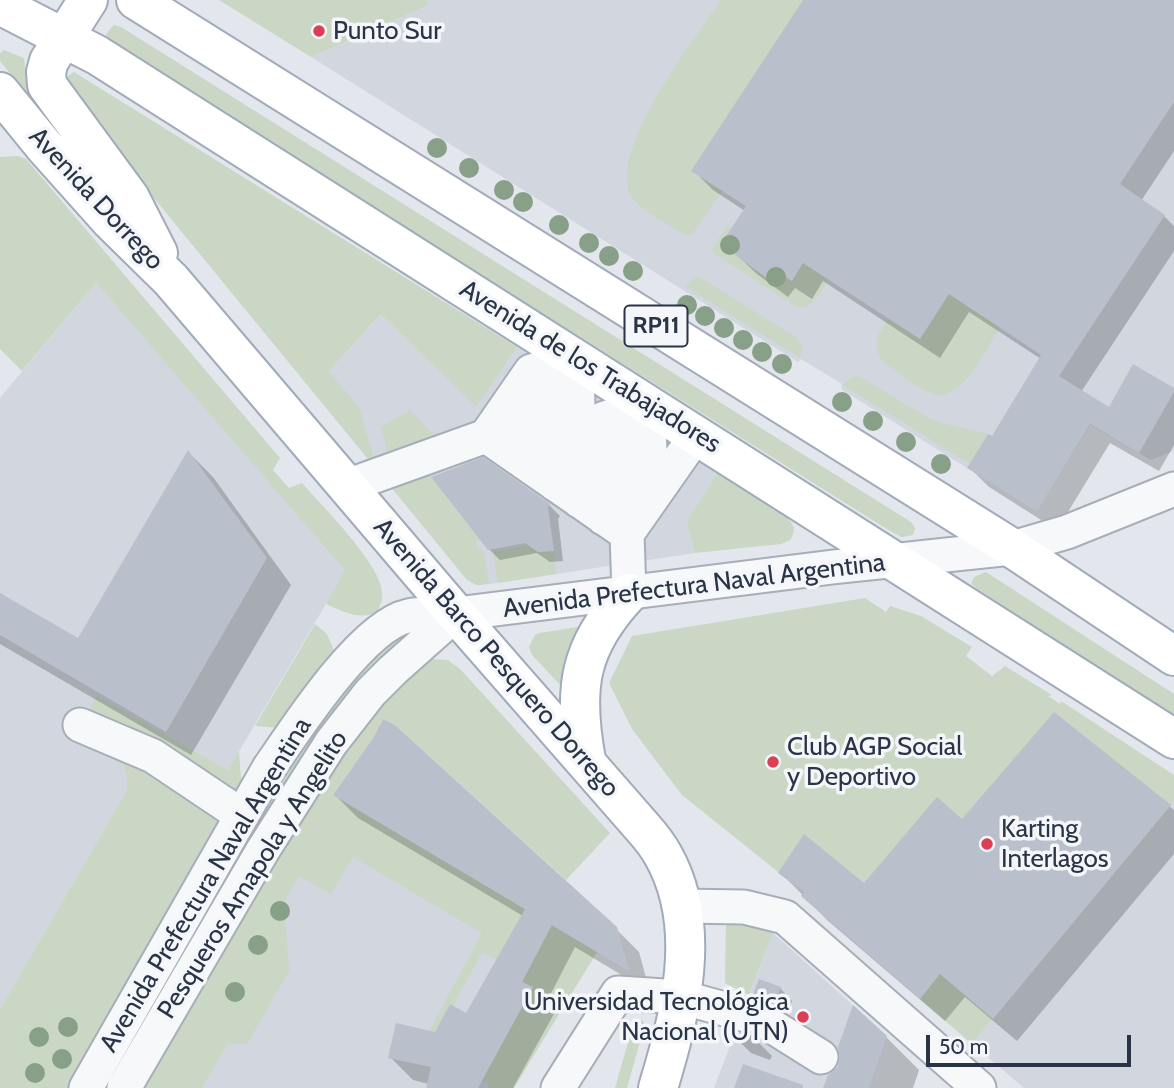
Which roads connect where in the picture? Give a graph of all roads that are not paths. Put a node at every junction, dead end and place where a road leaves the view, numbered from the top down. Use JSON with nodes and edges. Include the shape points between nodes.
{"nodes":[{"id":1,"x":88,"y":0,"type":"edge"},
{"id":2,"x":136,"y":0,"type":"edge"},
{"id":3,"x":0,"y":5,"type":"edge"},
{"id":4,"x":64,"y":37,"type":"junction"},
{"id":5,"x":0,"y":92,"type":"edge"},
{"id":6,"x":171,"y":279,"type":"junction"},
{"id":7,"x":576,"y":358,"type":"junction"},
{"id":8,"x":648,"y":403,"type":"junction"},
{"id":9,"x":697,"y":434,"type":"junction"},
{"id":10,"x":556,"y":485,"type":"junction"},
{"id":11,"x":347,"y":486,"type":"junction"},
{"id":12,"x":1174,"y":489,"type":"edge"},
{"id":13,"x":1012,"y":548,"type":"junction"},
{"id":14,"x":897,"y":561,"type":"junction"},
{"id":15,"x":629,"y":593,"type":"junction"},
{"id":16,"x":456,"y":614,"type":"junction"},
{"id":17,"x":1174,"y":656,"type":"edge"},
{"id":18,"x":80,"y":725,"type":"dead end"},
{"id":19,"x":1174,"y":739,"type":"edge"},
{"id":20,"x":586,"y":760,"type":"junction"},
{"id":21,"x":241,"y":816,"type":"junction"},
{"id":22,"x":681,"y":906,"type":"junction"},
{"id":23,"x":681,"y":997,"type":"junction"},
{"id":24,"x":821,"y":1057,"type":"dead end"},
{"id":25,"x":86,"y":1088,"type":"edge"},
{"id":26,"x":124,"y":1088,"type":"edge"},
{"id":27,"x":558,"y":1088,"type":"edge"},
{"id":28,"x":658,"y":1088,"type":"edge"},
{"id":29,"x":979,"y":1088,"type":"edge"}],
"edges":[{"from":1,"to":4,"type":"main road","name":"Avenida Dorrego"},
{"from":2,"to":13,"type":"main road","number":"RP11"},
{"from":3,"to":4,"type":"main road","name":"Avenida de los Trabajadores","number":"RP11"},
{"from":4,"to":6,"type":"main road","name":"Avenida Dorrego","via":[[49,61],[47,85],[130,198]]},
{"from":4,"to":7,"type":"main road","name":"Avenida de los Trabajadores","number":"RP11"},
{"from":5,"to":6,"type":"main road","name":"Avenida Dorrego","via":[[111,221]]},
{"from":6,"to":11,"type":"main road","name":"Avenida Barco Pesquero Dorrego"},
{"from":7,"to":8,"type":"main road","name":"Avenida de los Trabajadores","number":"RP11"},
{"from":7,"to":10,"type":"street","via":[[578,403]]},
{"from":7,"to":10,"type":"street","via":[[531,372]]},
{"from":8,"to":9,"type":"main road","name":"Avenida de los Trabajadores","number":"RP11"},
{"from":8,"to":10,"type":"street","via":[[602,419]]},
{"from":8,"to":10,"type":"street","via":[[650,451]]},
{"from":9,"to":10,"type":"street"},
{"from":9,"to":14,"type":"main road","name":"Avenida de los Trabajadores","number":"RP11"},
{"from":10,"to":11,"type":"street"},
{"from":10,"to":15,"type":"street"},
{"from":11,"to":16,"type":"main road","name":"Avenida Barco Pesquero Dorrego"},
{"from":12,"to":13,"type":"street","name":"Avenida Prefectura Naval Argentina","via":[[1068,532]]},
{"from":13,"to":14,"type":"street","name":"Avenida Prefectura Naval Argentina"},
{"from":13,"to":17,"type":"main road","number":"RP11"},
{"from":14,"to":15,"type":"street","name":"Avenida Prefectura Naval Argentina"},
{"from":14,"to":19,"type":"main road","name":"Avenida de los Trabajadores","number":"RP11"},
{"from":15,"to":16,"type":"street","name":"Avenida Prefectura Naval Argentina"},
{"from":15,"to":20,"type":"main road","via":[[603,624],[586,662],[579,720]]},
{"from":16,"to":20,"type":"main road","name":"Avenida Barco Pesquero Dorrego"},
{"from":16,"to":21,"type":"street","name":"Avenida Prefectura Naval Argentina","via":[[407,615],[385,627],[346,663],[302,719]]},
{"from":16,"to":26,"type":"street","name":"Pesqueros Amapola y Angelito","via":[[385,678],[331,743]]},
{"from":18,"to":21,"type":"street","via":[[153,756]]},
{"from":20,"to":22,"type":"main road","name":"Avenida Barco Pesquero Dorrego","via":[[663,856]]},
{"from":21,"to":25,"type":"street","name":"Avenida Prefectura Naval Argentina"},
{"from":22,"to":23,"type":"main road","name":"Avenida Barco Pesquero Dorrego","via":[[685,941]]},
{"from":22,"to":29,"type":"street","via":[[744,907],[785,917]]},
{"from":23,"to":24,"type":"street","via":[[757,1019]]},
{"from":23,"to":27,"type":"street","via":[[618,993]]},
{"from":23,"to":28,"type":"main road","name":"Avenida Barco Pesquero Dorrego"}]}
